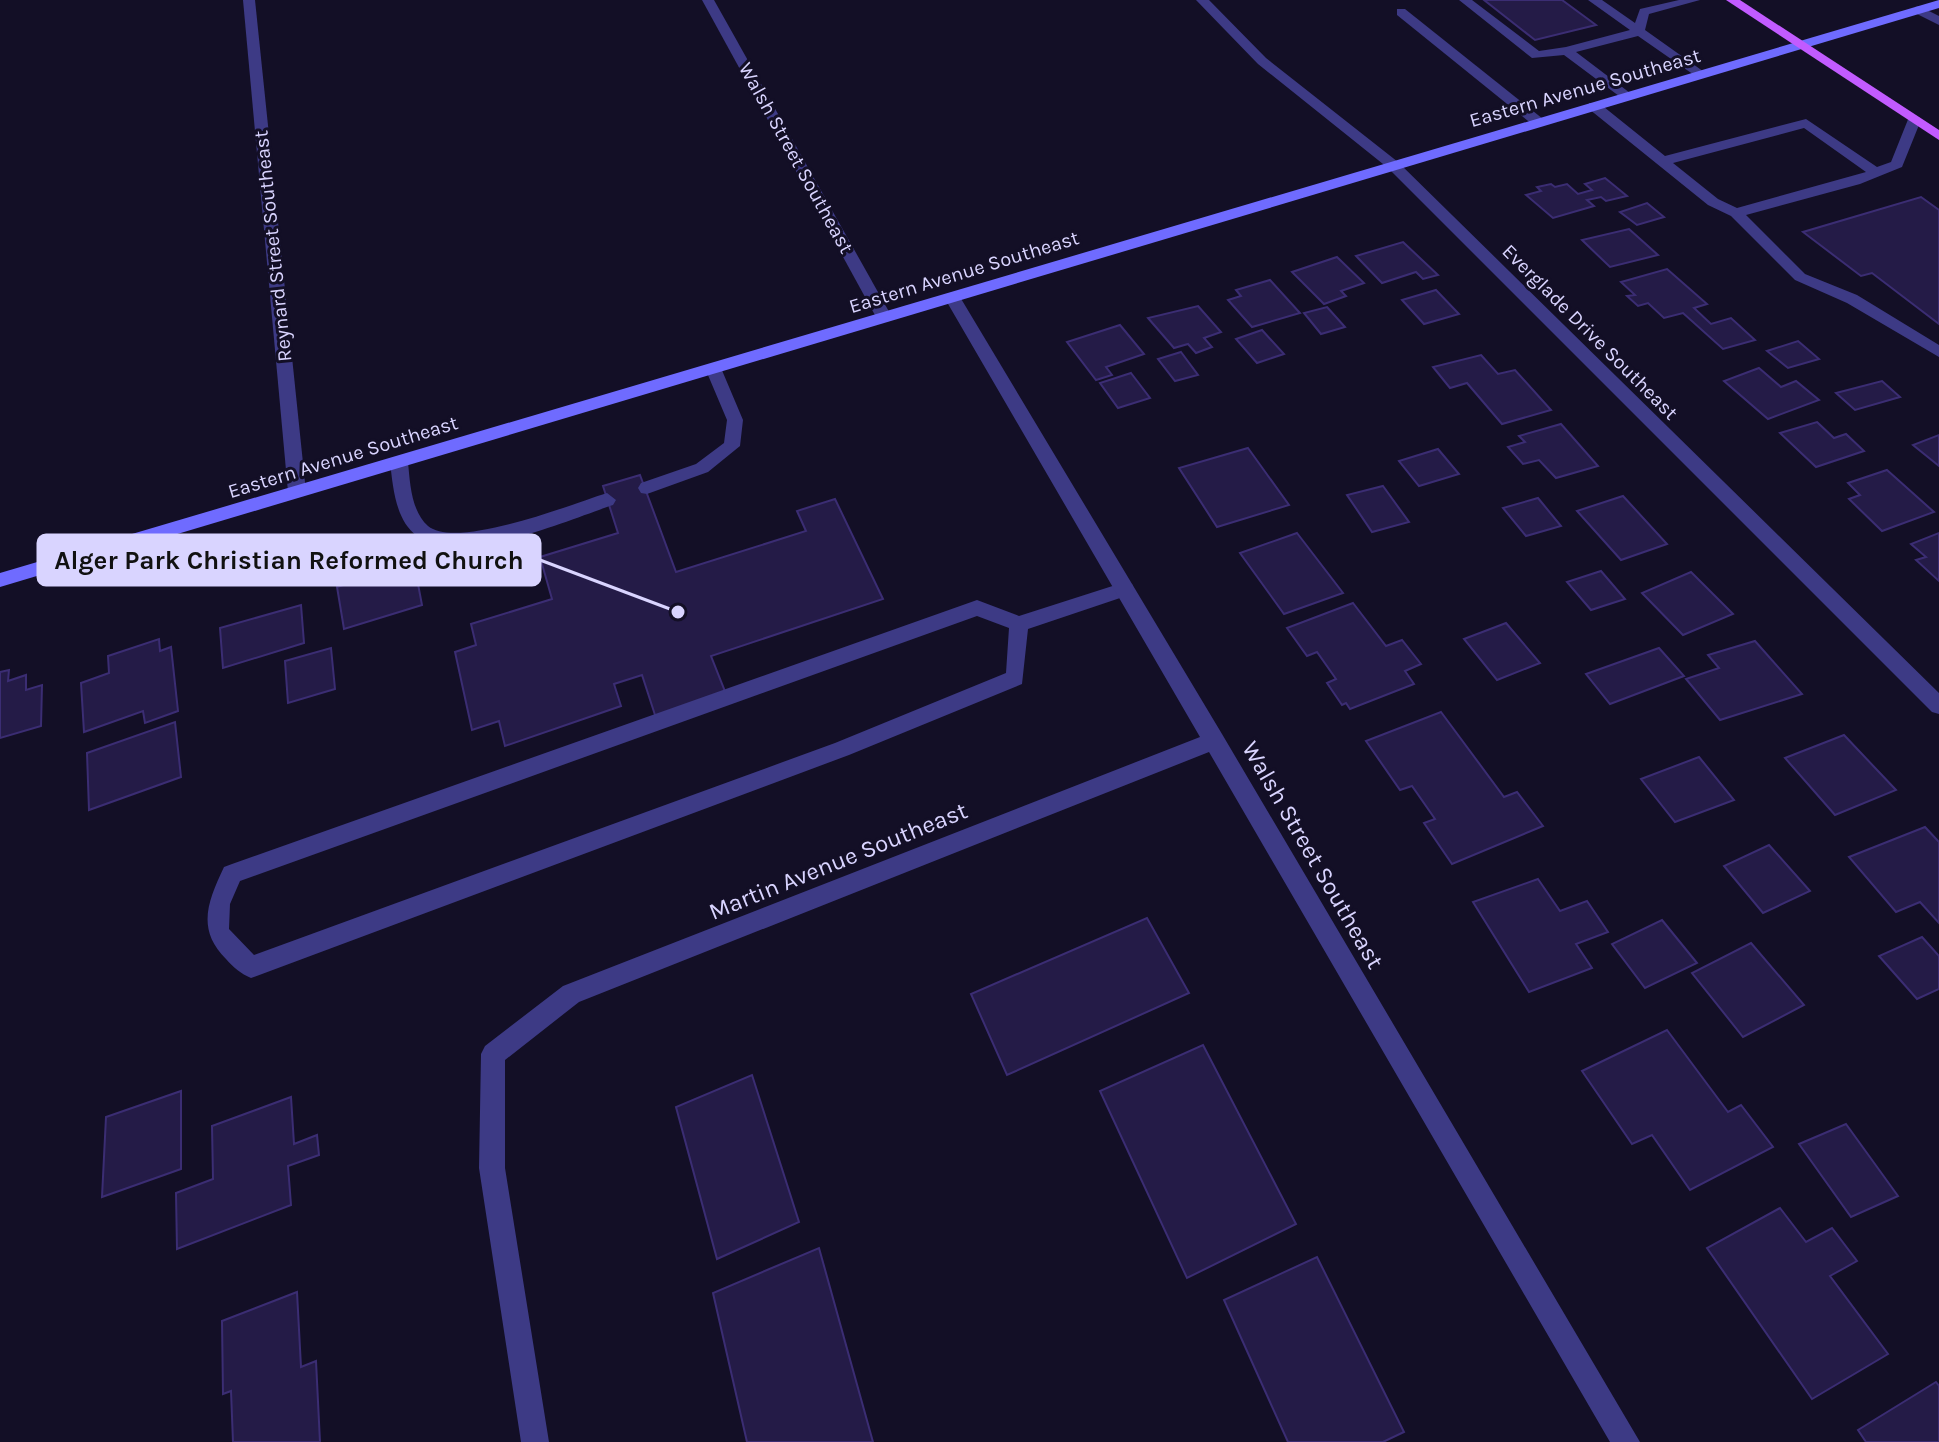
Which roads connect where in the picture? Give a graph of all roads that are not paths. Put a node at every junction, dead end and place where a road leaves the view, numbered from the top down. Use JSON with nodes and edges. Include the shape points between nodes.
{"nodes":[{"id":1,"x":249,"y":0,"type":"edge"},
{"id":2,"x":708,"y":0,"type":"edge"},
{"id":3,"x":1202,"y":0,"type":"edge"},
{"id":4,"x":1465,"y":0,"type":"edge"},
{"id":5,"x":1594,"y":0,"type":"edge"},
{"id":6,"x":1694,"y":0,"type":"edge"},
{"id":7,"x":1732,"y":0,"type":"edge"},
{"id":8,"x":1939,"y":4,"type":"edge"},
{"id":9,"x":1919,"y":10,"type":"junction"},
{"id":10,"x":1401,"y":12,"type":"dead end"},
{"id":11,"x":1939,"y":21,"type":"edge"},
{"id":12,"x":1638,"y":32,"type":"junction"},
{"id":13,"x":1801,"y":45,"type":"junction"},
{"id":14,"x":1566,"y":51,"type":"junction"},
{"id":15,"x":1701,"y":74,"type":"junction"},
{"id":16,"x":1628,"y":96,"type":"junction"},
{"id":17,"x":1594,"y":106,"type":"junction"},
{"id":18,"x":1914,"y":120,"type":"junction"},
{"id":19,"x":1538,"y":122,"type":"junction"},
{"id":20,"x":1939,"y":136,"type":"edge"},
{"id":21,"x":1663,"y":161,"type":"junction"},
{"id":22,"x":1393,"y":165,"type":"junction"},
{"id":23,"x":1877,"y":173,"type":"junction"},
{"id":24,"x":1736,"y":213,"type":"junction"},
{"id":25,"x":952,"y":297,"type":"junction"},
{"id":26,"x":884,"y":317,"type":"junction"},
{"id":27,"x":1939,"y":352,"type":"edge"},
{"id":28,"x":713,"y":368,"type":"junction"},
{"id":29,"x":399,"y":462,"type":"junction"},
{"id":30,"x":647,"y":488,"type":"dead end"},
{"id":31,"x":297,"y":492,"type":"junction"},
{"id":32,"x":607,"y":500,"type":"dead end"},
{"id":33,"x":0,"y":580,"type":"edge"},
{"id":34,"x":1125,"y":589,"type":"junction"},
{"id":35,"x":1019,"y":624,"type":"junction"},
{"id":36,"x":1939,"y":706,"type":"edge"},
{"id":37,"x":1215,"y":740,"type":"junction"},
{"id":38,"x":535,"y":1442,"type":"edge"},
{"id":39,"x":1626,"y":1442,"type":"edge"}],
"edges":[{"from":1,"to":31,"type":"street","name":"Reynard Street Southeast"},
{"from":2,"to":26,"type":"street","name":"Walsh Street Southeast"},
{"from":3,"to":22,"type":"street","name":"Everglade Drive Southeast","via":[[1262,61]]},
{"from":4,"to":14,"type":"street","via":[[1536,55]]},
{"from":5,"to":12,"type":"street"},
{"from":6,"to":12,"type":"street","via":[[1644,12]]},
{"from":7,"to":13,"type":"main road"},
{"from":8,"to":9,"type":"main road","name":"Eastern Avenue Southeast"},
{"from":9,"to":11,"type":"street"},
{"from":9,"to":13,"type":"main road","name":"Eastern Avenue Southeast"},
{"from":10,"to":19,"type":"street"},
{"from":12,"to":14,"type":"street"},
{"from":12,"to":15,"type":"street"},
{"from":13,"to":15,"type":"main road","name":"Eastern Avenue Southeast"},
{"from":13,"to":18,"type":"main road"},
{"from":14,"to":16,"type":"street"},
{"from":15,"to":16,"type":"main road","name":"Eastern Avenue Southeast"},
{"from":16,"to":17,"type":"main road","name":"Eastern Avenue Southeast"},
{"from":17,"to":19,"type":"main road","name":"Eastern Avenue Southeast"},
{"from":17,"to":21,"type":"street"},
{"from":18,"to":20,"type":"main road"},
{"from":18,"to":23,"type":"street","via":[[1897,164]]},
{"from":19,"to":22,"type":"main road","name":"Eastern Avenue Southeast"},
{"from":21,"to":23,"type":"street","via":[[1806,123]]},
{"from":21,"to":24,"type":"street","via":[[1713,202]]},
{"from":22,"to":25,"type":"main road","name":"Eastern Avenue Southeast"},
{"from":22,"to":36,"type":"street","name":"Everglade Drive Southeast"},
{"from":23,"to":24,"type":"street"},
{"from":24,"to":27,"type":"street","via":[[1800,277],[1852,299]]},
{"from":25,"to":26,"type":"main road","name":"Eastern Avenue Southeast"},
{"from":25,"to":34,"type":"street","name":"Walsh Street Southeast"},
{"from":26,"to":28,"type":"main road","name":"Eastern Avenue Southeast"},
{"from":28,"to":29,"type":"main road","name":"Eastern Avenue Southeast"},
{"from":28,"to":30,"type":"street","via":[[735,420],[732,446],[702,468]]},
{"from":29,"to":31,"type":"main road","name":"Eastern Avenue Southeast"},
{"from":29,"to":32,"type":"street","via":[[403,500],[423,533],[446,541],[481,538]]},
{"from":31,"to":33,"type":"main road","name":"Eastern Avenue Southeast"},
{"from":34,"to":35,"type":"street"},
{"from":34,"to":37,"type":"street","name":"Walsh Street Southeast"},
{"from":35,"to":35,"type":"street","via":[[977,608],[232,874],[215,908],[222,943],[251,967],[842,749],[1015,678]]},
{"from":37,"to":38,"type":"street","name":"Martin Avenue Southeast","via":[[571,994],[493,1054],[492,1168]]},
{"from":37,"to":39,"type":"street","name":"Walsh Street Southeast"}]}
